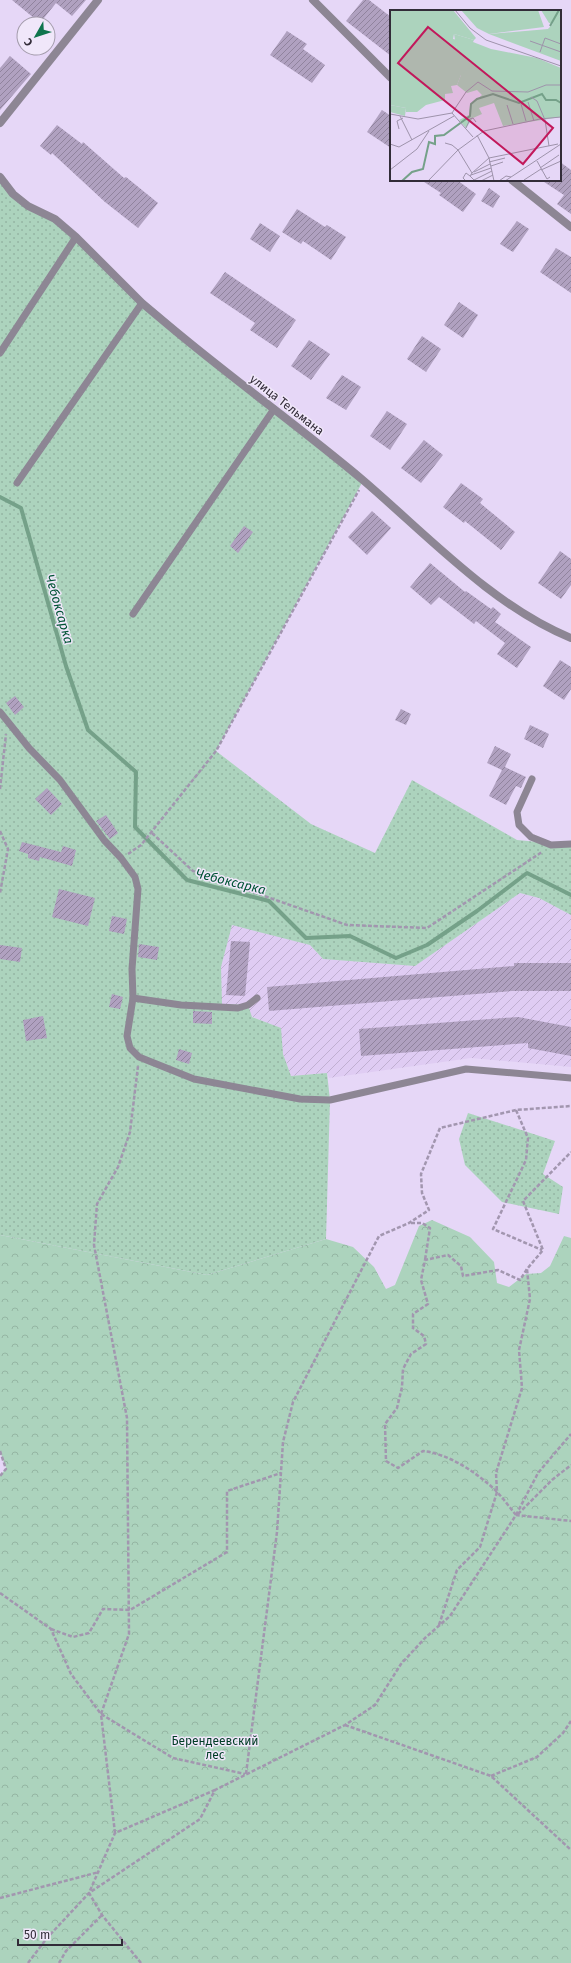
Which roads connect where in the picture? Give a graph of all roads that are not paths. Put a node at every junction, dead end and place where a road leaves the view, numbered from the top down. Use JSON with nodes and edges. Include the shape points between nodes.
{"nodes":[{"id":1,"x":98,"y":0,"type":"edge"},
{"id":2,"x":313,"y":0,"type":"edge"},
{"id":3,"x":390,"y":77,"type":"edge"},
{"id":4,"x":0,"y":123,"type":"edge"},
{"id":5,"x":0,"y":177,"type":"edge"},
{"id":6,"x":513,"y":181,"type":"edge"},
{"id":7,"x":571,"y":227,"type":"edge"},
{"id":8,"x":76,"y":236,"type":"junction"},
{"id":9,"x":142,"y":303,"type":"junction"},
{"id":10,"x":0,"y":353,"type":"edge"},
{"id":11,"x":274,"y":409,"type":"junction"},
{"id":12,"x":17,"y":483,"type":"dead end"},
{"id":13,"x":132,"y":614,"type":"dead end"},
{"id":14,"x":571,"y":638,"type":"edge"},
{"id":15,"x":0,"y":712,"type":"edge"},
{"id":16,"x":532,"y":779,"type":"dead end"},
{"id":17,"x":571,"y":844,"type":"edge"},
{"id":18,"x":133,"y":998,"type":"junction"},
{"id":19,"x":257,"y":998,"type":"dead end"},
{"id":20,"x":571,"y":1078,"type":"edge"}],
"edges":[{"from":1,"to":4,"type":"street"},
{"from":2,"to":3,"type":"street"},
{"from":5,"to":8,"type":"street","name":"улица Тельмана","via":[[13,194],[28,206],[55,219]]},
{"from":6,"to":7,"type":"street"},
{"from":8,"to":9,"type":"street","name":"улица Тельмана"},
{"from":8,"to":10,"type":"lane"},
{"from":9,"to":11,"type":"street","name":"улица Тельмана"},
{"from":9,"to":12,"type":"lane"},
{"from":11,"to":13,"type":"lane"},
{"from":11,"to":14,"type":"street","name":"улица Тельмана","via":[[363,481],[490,591],[554,632]]},
{"from":15,"to":18,"type":"lane","via":[[29,748],[60,780],[135,877],[138,889],[132,968]]},
{"from":16,"to":17,"type":"lane","via":[[517,812],[519,824],[531,837],[551,845]]},
{"from":18,"to":19,"type":"lane","via":[[180,1006],[238,1008],[248,1005]]},
{"from":18,"to":20,"type":"lane","via":[[127,1036],[130,1048],[139,1057],[194,1080],[300,1099],[330,1100],[466,1069]]}]}
